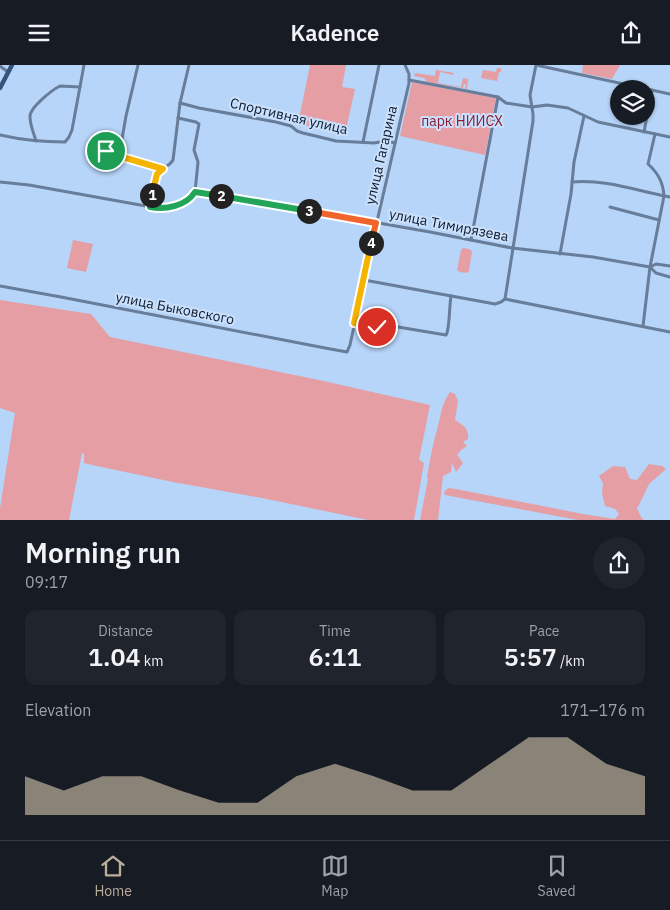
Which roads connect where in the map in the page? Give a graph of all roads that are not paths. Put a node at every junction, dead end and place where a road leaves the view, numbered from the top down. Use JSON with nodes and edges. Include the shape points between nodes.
{"nodes":[{"id":1,"x":12,"y":65,"type":"edge"},
{"id":2,"x":84,"y":65,"type":"edge"},
{"id":3,"x":138,"y":65,"type":"edge"},
{"id":4,"x":189,"y":65,"type":"edge"},
{"id":5,"x":379,"y":65,"type":"edge"},
{"id":6,"x":405,"y":65,"type":"edge"},
{"id":7,"x":536,"y":65,"type":"edge"},
{"id":8,"x":1,"y":66,"type":"edge"},
{"id":9,"x":9,"y":73,"type":"junction"},
{"id":10,"x":409,"y":80,"type":"junction"},
{"id":11,"x":610,"y":81,"type":"edge"},
{"id":12,"x":80,"y":87,"type":"junction"},
{"id":13,"x":0,"y":88,"type":"edge"},
{"id":14,"x":655,"y":91,"type":"edge"},
{"id":15,"x":670,"y":94,"type":"edge"},
{"id":16,"x":498,"y":97,"type":"junction"},
{"id":17,"x":180,"y":103,"type":"junction"},
{"id":18,"x":532,"y":107,"type":"junction"},
{"id":19,"x":584,"y":116,"type":"junction"},
{"id":20,"x":178,"y":118,"type":"junction"},
{"id":21,"x":645,"y":125,"type":"edge"},
{"id":22,"x":644,"y":131,"type":"junction"},
{"id":23,"x":654,"y":133,"type":"junction"},
{"id":24,"x":0,"y":135,"type":"edge"},
{"id":25,"x":670,"y":137,"type":"edge"},
{"id":26,"x":97,"y":138,"type":"dead end"},
{"id":27,"x":36,"y":141,"type":"junction"},
{"id":28,"x":364,"y":142,"type":"junction"},
{"id":29,"x":395,"y":143,"type":"junction"},
{"id":30,"x":119,"y":156,"type":"junction"},
{"id":31,"x":163,"y":169,"type":"junction"},
{"id":32,"x":0,"y":182,"type":"edge"},
{"id":33,"x":572,"y":182,"type":"junction"},
{"id":34,"x":195,"y":192,"type":"junction"},
{"id":35,"x":664,"y":196,"type":"junction"},
{"id":36,"x":670,"y":197,"type":"edge"},
{"id":37,"x":150,"y":207,"type":"junction"},
{"id":38,"x":610,"y":207,"type":"dead end"},
{"id":39,"x":659,"y":220,"type":"junction"},
{"id":40,"x":376,"y":223,"type":"junction"},
{"id":41,"x":471,"y":240,"type":"junction"},
{"id":42,"x":512,"y":248,"type":"junction"},
{"id":43,"x":560,"y":254,"type":"junction"},
{"id":44,"x":650,"y":267,"type":"junction"},
{"id":45,"x":670,"y":267,"type":"edge"},
{"id":46,"x":670,"y":277,"type":"edge"},
{"id":47,"x":364,"y":280,"type":"junction"},
{"id":48,"x":0,"y":286,"type":"edge"},
{"id":49,"x":451,"y":296,"type":"junction"},
{"id":50,"x":505,"y":299,"type":"junction"},
{"id":51,"x":354,"y":323,"type":"junction"},
{"id":52,"x":643,"y":326,"type":"junction"},
{"id":53,"x":670,"y":332,"type":"edge"},
{"id":54,"x":347,"y":352,"type":"joint"}],
"edges":[{"from":1,"to":9,"type":"street"},
{"from":2,"to":12,"type":"street"},
{"from":3,"to":30,"type":"street"},
{"from":4,"to":17,"type":"street"},
{"from":5,"to":28,"type":"street","name":"улица Гагарина"},
{"from":6,"to":10,"type":"street"},
{"from":7,"to":11,"type":"street"},
{"from":7,"to":18,"type":"street","via":[[530,95]]},
{"from":8,"to":9,"type":"street"},
{"from":9,"to":13,"type":"street"},
{"from":10,"to":16,"type":"street"},
{"from":10,"to":29,"type":"street","name":"улица Гагарина"},
{"from":12,"to":27,"type":"street","via":[[72,129],[65,142]]},
{"from":12,"to":27,"type":"street","via":[[60,86],[35,106],[30,115]]},
{"from":14,"to":15,"type":"street"},
{"from":16,"to":18,"type":"street","via":[[506,103]]},
{"from":16,"to":41,"type":"street"},
{"from":17,"to":20,"type":"street"},
{"from":17,"to":28,"type":"street","name":"Спортивная улица","via":[[276,122],[336,141]]},
{"from":18,"to":19,"type":"street","via":[[564,107]]},
{"from":18,"to":42,"type":"street","via":[[533,121]]},
{"from":19,"to":22,"type":"street"},
{"from":19,"to":33,"type":"street"},
{"from":20,"to":31,"type":"street","via":[[172,162]]},
{"from":20,"to":34,"type":"street","via":[[199,125],[194,150],[198,161]]},
{"from":21,"to":22,"type":"street"},
{"from":22,"to":23,"type":"street"},
{"from":23,"to":25,"type":"street"},
{"from":23,"to":35,"type":"street","via":[[648,164],[663,185]]},
{"from":24,"to":27,"type":"street"},
{"from":26,"to":30,"type":"street","via":[[98,144],[106,151]]},
{"from":28,"to":29,"type":"street","name":"Спортивная улица"},
{"from":29,"to":40,"type":"street","name":"улица Гагарина"},
{"from":30,"to":31,"type":"street"},
{"from":31,"to":37,"type":"street","via":[[156,177]]},
{"from":32,"to":37,"type":"street"},
{"from":33,"to":35,"type":"street","via":[[598,182]]},
{"from":33,"to":43,"type":"street"},
{"from":34,"to":37,"type":"street","via":[[179,204]]},
{"from":34,"to":40,"type":"street","name":"улица Тимирязева"},
{"from":35,"to":36,"type":"street"},
{"from":35,"to":39,"type":"street"},
{"from":38,"to":39,"type":"street"},
{"from":39,"to":44,"type":"street"},
{"from":40,"to":41,"type":"street","name":"улица Тимирязева"},
{"from":40,"to":47,"type":"street","name":"улица Гагарина"},
{"from":41,"to":42,"type":"street","name":"улица Тимирязева"},
{"from":42,"to":43,"type":"street","name":"улица Тимирязева"},
{"from":42,"to":50,"type":"street"},
{"from":43,"to":44,"type":"street","name":"улица Тимирязева"},
{"from":44,"to":45,"type":"street","name":"улица Тимирязева","via":[[656,264]]},
{"from":44,"to":46,"type":"street","via":[[656,273]]},
{"from":44,"to":52,"type":"street"},
{"from":47,"to":49,"type":"street"},
{"from":47,"to":51,"type":"street","name":"улица Гагарина"},
{"from":48,"to":54,"type":"street","name":"улица Быковского"},
{"from":49,"to":50,"type":"street","via":[[495,303]]},
{"from":49,"to":51,"type":"street","via":[[446,335]]},
{"from":50,"to":52,"type":"street"},
{"from":51,"to":54,"type":"street","name":"улица Гагарина"},
{"from":52,"to":53,"type":"street"}]}
